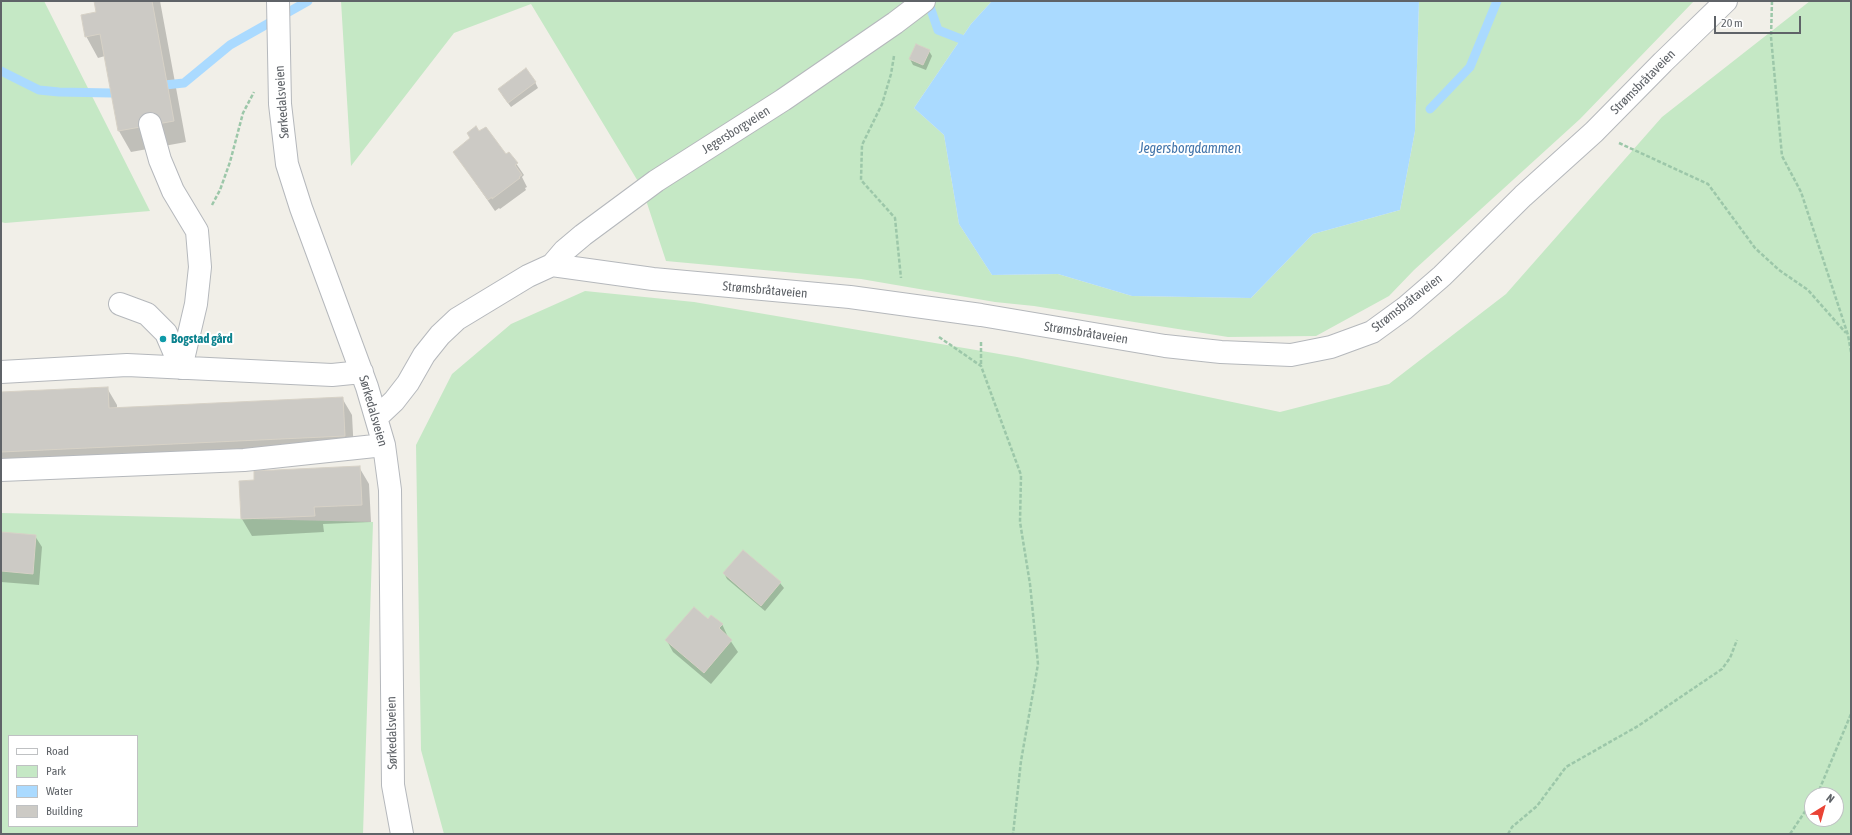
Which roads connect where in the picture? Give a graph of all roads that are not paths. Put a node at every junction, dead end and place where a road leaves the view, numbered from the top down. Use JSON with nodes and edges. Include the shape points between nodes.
{"nodes":[{"id":1,"x":278,"y":1,"type":"edge"},
{"id":2,"x":1726,"y":1,"type":"edge"},
{"id":3,"x":921,"y":4,"type":"edge"},
{"id":4,"x":150,"y":124,"type":"dead end"},
{"id":5,"x":552,"y":265,"type":"junction"},
{"id":6,"x":120,"y":304,"type":"dead end"},
{"id":7,"x":180,"y":368,"type":"junction"},
{"id":8,"x":1,"y":372,"type":"edge"},
{"id":9,"x":362,"y":372,"type":"junction"},
{"id":10,"x":377,"y":417,"type":"junction"},
{"id":11,"x":384,"y":445,"type":"junction"},
{"id":12,"x":1,"y":470,"type":"edge"},
{"id":13,"x":402,"y":834,"type":"edge"}],
"edges":[{"from":1,"to":9,"type":"street","name":"Sørkedalsveien","via":[[280,104],[287,164]]},
{"from":2,"to":5,"type":"street","name":"Strømsbråtaveien","via":[[1594,132],[1523,196],[1442,276],[1372,332],[1332,347],[1291,355],[1220,352],[1165,346],[904,304],[653,280]]},
{"from":3,"to":5,"type":"street","name":"Jegersborgveien","via":[[783,100],[656,181],[583,234]]},
{"from":4,"to":7,"type":"street","via":[[160,160],[173,191],[197,231],[200,267],[196,304]]},
{"from":5,"to":10,"type":"street","via":[[528,276],[457,319],[424,355],[394,401]]},
{"from":6,"to":7,"type":"street","via":[[147,314],[166,334]]},
{"from":7,"to":8,"type":"street","via":[[127,365]]},
{"from":7,"to":9,"type":"street","via":[[332,375]]},
{"from":9,"to":10,"type":"street","name":"Sørkedalsveien"},
{"from":10,"to":11,"type":"street","name":"Sørkedalsveien"},
{"from":11,"to":12,"type":"street","via":[[244,460]]},
{"from":11,"to":13,"type":"street","name":"Sørkedalsveien","via":[[390,490],[392,785]]}]}
